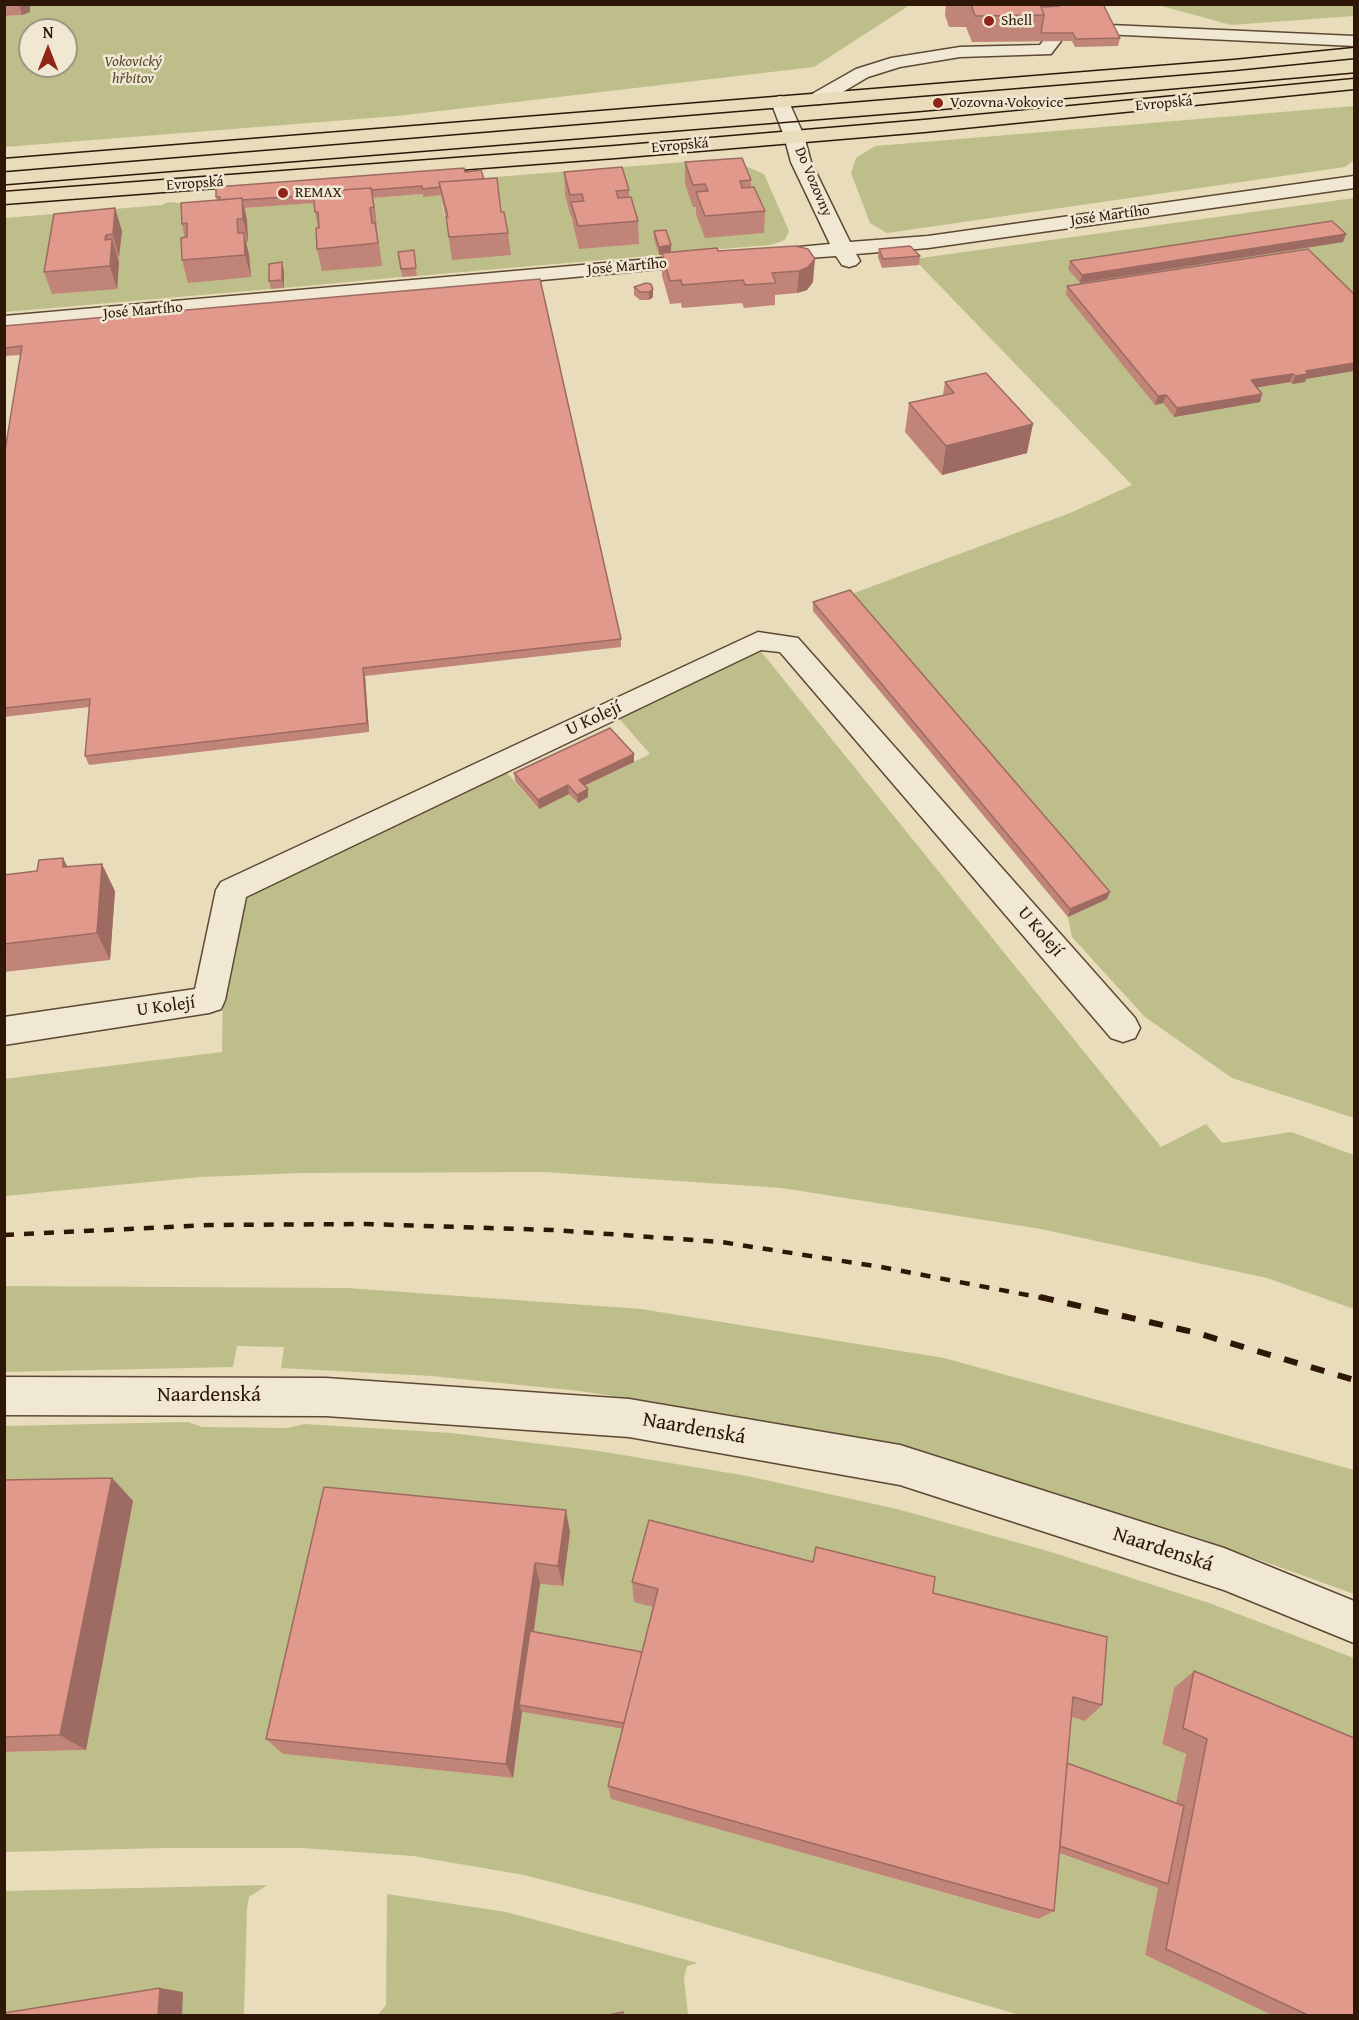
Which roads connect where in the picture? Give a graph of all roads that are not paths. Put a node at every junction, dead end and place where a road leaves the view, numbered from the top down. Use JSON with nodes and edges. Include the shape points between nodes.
{"nodes":[{"id":1,"x":1110,"y":30,"type":"edge"},
{"id":2,"x":1052,"y":41,"type":"edge"},
{"id":3,"x":1354,"y":41,"type":"edge"},
{"id":4,"x":1354,"y":53,"type":"edge"},
{"id":5,"x":1354,"y":84,"type":"edge"},
{"id":6,"x":819,"y":98,"type":"junction"},
{"id":7,"x":780,"y":102,"type":"junction"},
{"id":8,"x":794,"y":136,"type":"junction"},
{"id":9,"x":4,"y":165,"type":"edge"},
{"id":10,"x":1354,"y":182,"type":"edge"},
{"id":11,"x":4,"y":198,"type":"edge"},
{"id":12,"x":845,"y":254,"type":"junction"},
{"id":13,"x":749,"y":256,"type":"edge"},
{"id":14,"x":726,"y":258,"type":"edge"},
{"id":15,"x":4,"y":323,"type":"edge"},
{"id":16,"x":1123,"y":1028,"type":"dead end"},
{"id":17,"x":4,"y":1031,"type":"edge"},
{"id":18,"x":4,"y":1396,"type":"edge"},
{"id":19,"x":1354,"y":1623,"type":"edge"}],
"edges":[{"from":1,"to":3,"type":"street"},
{"from":2,"to":6,"type":"street","via":[[1045,50],[960,52],[897,62],[862,73]]},
{"from":4,"to":6,"type":"main road","name":"Evropská"},
{"from":5,"to":8,"type":"main road","name":"Evropská"},
{"from":6,"to":7,"type":"main road","name":"Evropská"},
{"from":7,"to":8,"type":"street","name":"Do Vozovny"},
{"from":7,"to":9,"type":"main road","name":"Evropská"},
{"from":8,"to":11,"type":"main road","name":"Evropská"},
{"from":8,"to":12,"type":"street","name":"Do Vozovny","via":[[801,162]]},
{"from":10,"to":12,"type":"street","name":"José Martího"},
{"from":12,"to":13,"type":"street","name":"José Martího"},
{"from":14,"to":15,"type":"street","name":"José Martího"},
{"from":16,"to":17,"type":"street","name":"U Kolejí","via":[[789,644],[758,641],[232,890],[209,1000]]},
{"from":18,"to":19,"type":"street","name":"Naardenská","via":[[314,1397],[629,1418],[900,1465],[1224,1569]]}]}
